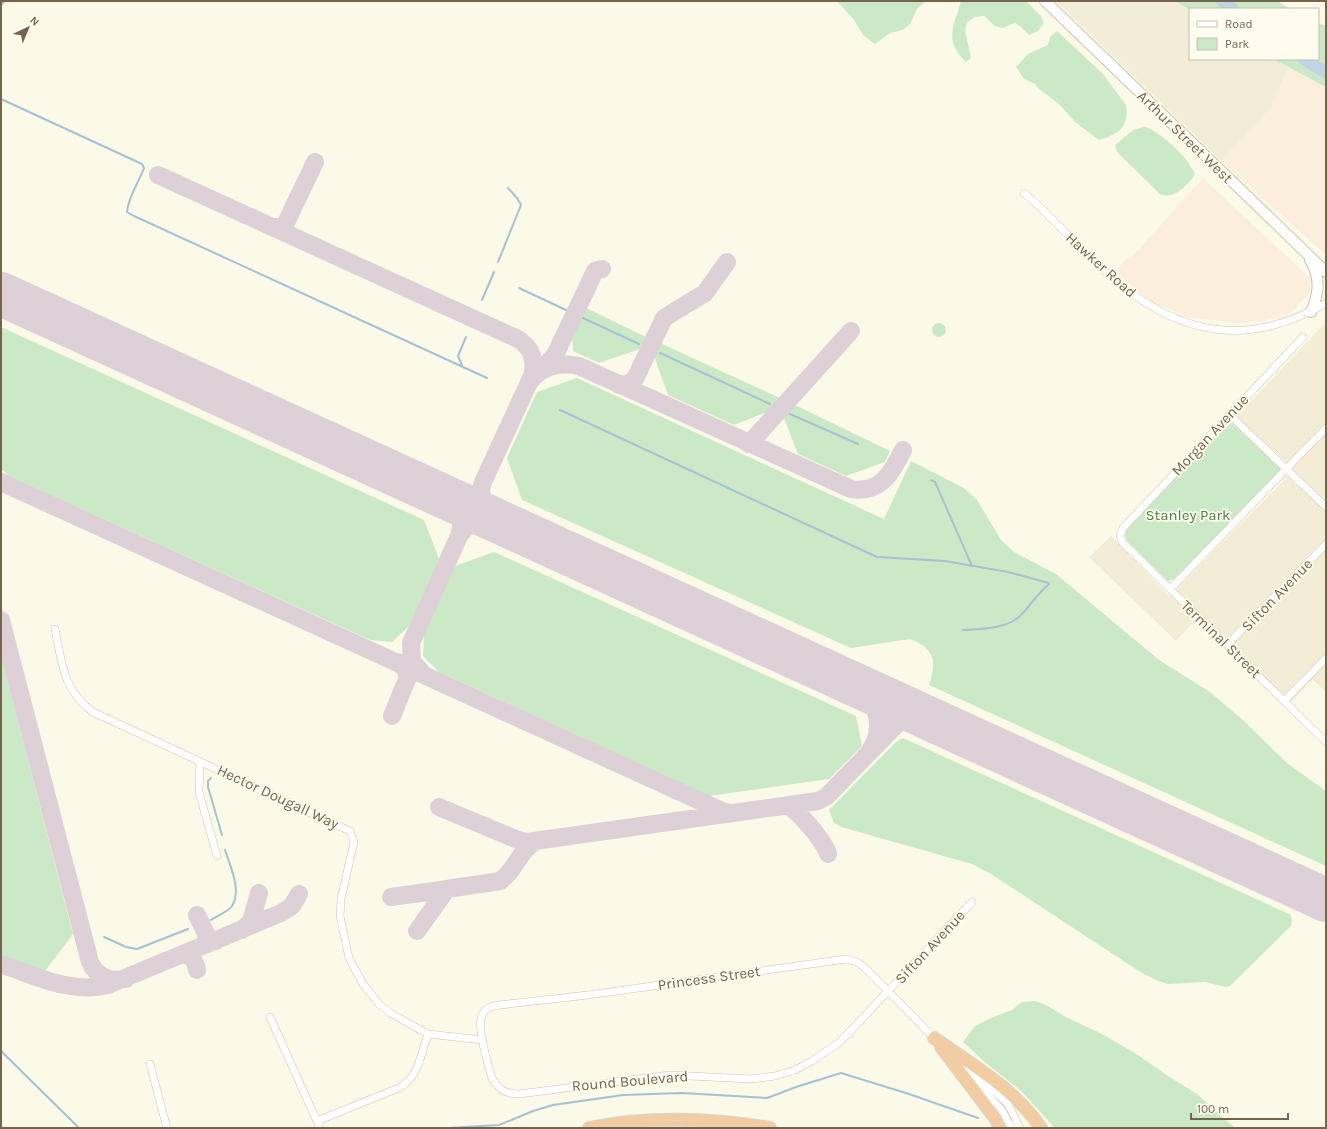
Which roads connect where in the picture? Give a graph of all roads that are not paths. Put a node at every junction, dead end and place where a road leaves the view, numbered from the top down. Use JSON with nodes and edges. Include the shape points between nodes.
{"nodes":[{"id":1,"x":1045,"y":1,"type":"edge"},
{"id":2,"x":1024,"y":193,"type":"dead end"},
{"id":3,"x":1304,"y":252,"type":"junction"},
{"id":4,"x":1326,"y":272,"type":"edge"},
{"id":5,"x":1326,"y":303,"type":"edge"},
{"id":6,"x":1311,"y":312,"type":"junction"},
{"id":7,"x":1303,"y":337,"type":"dead end"},
{"id":8,"x":1230,"y":415,"type":"junction"},
{"id":9,"x":1326,"y":428,"type":"edge"},
{"id":10,"x":1287,"y":469,"type":"junction"},
{"id":11,"x":1326,"y":507,"type":"edge"},
{"id":12,"x":1120,"y":535,"type":"joint"},
{"id":13,"x":1326,"y":544,"type":"edge"},
{"id":14,"x":1170,"y":589,"type":"junction"},
{"id":15,"x":56,"y":629,"type":"dead end"},
{"id":16,"x":1227,"y":645,"type":"junction"},
{"id":17,"x":1326,"y":658,"type":"edge"},
{"id":18,"x":1284,"y":701,"type":"junction"},
{"id":19,"x":1326,"y":742,"type":"edge"},
{"id":20,"x":200,"y":761,"type":"junction"},
{"id":21,"x":217,"y":856,"type":"dead end"},
{"id":22,"x":972,"y":902,"type":"dead end"},
{"id":23,"x":888,"y":992,"type":"junction"},
{"id":24,"x":270,"y":1016,"type":"dead end"},
{"id":25,"x":428,"y":1034,"type":"junction"},
{"id":26,"x":934,"y":1038,"type":"junction"},
{"id":27,"x":483,"y":1040,"type":"junction"},
{"id":28,"x":150,"y":1064,"type":"dead end"},
{"id":29,"x":318,"y":1125,"type":"edge"},
{"id":30,"x":166,"y":1128,"type":"edge"},
{"id":31,"x":589,"y":1128,"type":"edge"},
{"id":32,"x":770,"y":1128,"type":"edge"},
{"id":33,"x":1000,"y":1128,"type":"edge"},
{"id":34,"x":1012,"y":1128,"type":"edge"},
{"id":35,"x":1020,"y":1128,"type":"edge"},
{"id":36,"x":1041,"y":1128,"type":"edge"}],
"edges":[{"from":1,"to":3,"type":"main road","name":"Arthur Street West"},
{"from":2,"to":6,"type":"street","name":"Hawker Road","via":[[1116,281],[1142,302],[1165,315],[1208,329],[1231,331],[1256,330],[1282,324]]},
{"from":3,"to":4,"type":"main road","name":"Arthur Street West"},
{"from":3,"to":6,"type":"main road","via":[[1316,272],[1318,281],[1318,291]]},
{"from":5,"to":6,"type":"street","name":"Hawker Road"},
{"from":7,"to":8,"type":"street","name":"Morgan Avenue"},
{"from":8,"to":10,"type":"street"},
{"from":8,"to":12,"type":"street","name":"Morgan Avenue","via":[[1123,528]]},
{"from":9,"to":10,"type":"street"},
{"from":10,"to":11,"type":"street"},
{"from":10,"to":14,"type":"street"},
{"from":12,"to":14,"type":"street","name":"Terminal Street","via":[[1122,542]]},
{"from":13,"to":16,"type":"street","name":"Sifton Avenue"},
{"from":14,"to":16,"type":"street","name":"Terminal Street"},
{"from":15,"to":20,"type":"street","name":"Hector Dougall Way","via":[[68,684],[82,704],[104,718]]},
{"from":16,"to":18,"type":"street","name":"Terminal Street"},
{"from":17,"to":18,"type":"street"},
{"from":18,"to":19,"type":"street","name":"Terminal Street"},
{"from":20,"to":21,"type":"street","via":[[199,792]]},
{"from":20,"to":25,"type":"street","name":"Hector Dougall Way","via":[[350,831],[354,842],[353,853],[340,899],[341,923],[349,958],[363,984],[379,1004]]},
{"from":22,"to":23,"type":"street","name":"Sifton Avenue"},
{"from":23,"to":26,"type":"street","name":"Princess Street"},
{"from":23,"to":27,"type":"street","name":"Princess Street","via":[[857,962],[850,959],[836,960],[491,1006],[481,1018]]},
{"from":23,"to":27,"type":"street","name":"Round Boulevard","via":[[828,1052],[795,1070],[763,1078],[674,1075],[513,1094],[506,1093],[496,1084]]},
{"from":24,"to":29,"type":"street"},
{"from":25,"to":27,"type":"street"},
{"from":25,"to":29,"type":"street","via":[[416,1071],[410,1081]]},
{"from":26,"to":33,"type":"highway"},
{"from":26,"to":34,"type":"street","name":"Princess Street","via":[[994,1100]]},
{"from":26,"to":35,"type":"street","name":"Princess Street","via":[[1003,1099],[1015,1115]]},
{"from":26,"to":36,"type":"highway","via":[[1008,1093],[1031,1114]]},
{"from":28,"to":30,"type":"street"},
{"from":31,"to":32,"type":"highway","via":[[654,1120],[700,1120]]}]}
